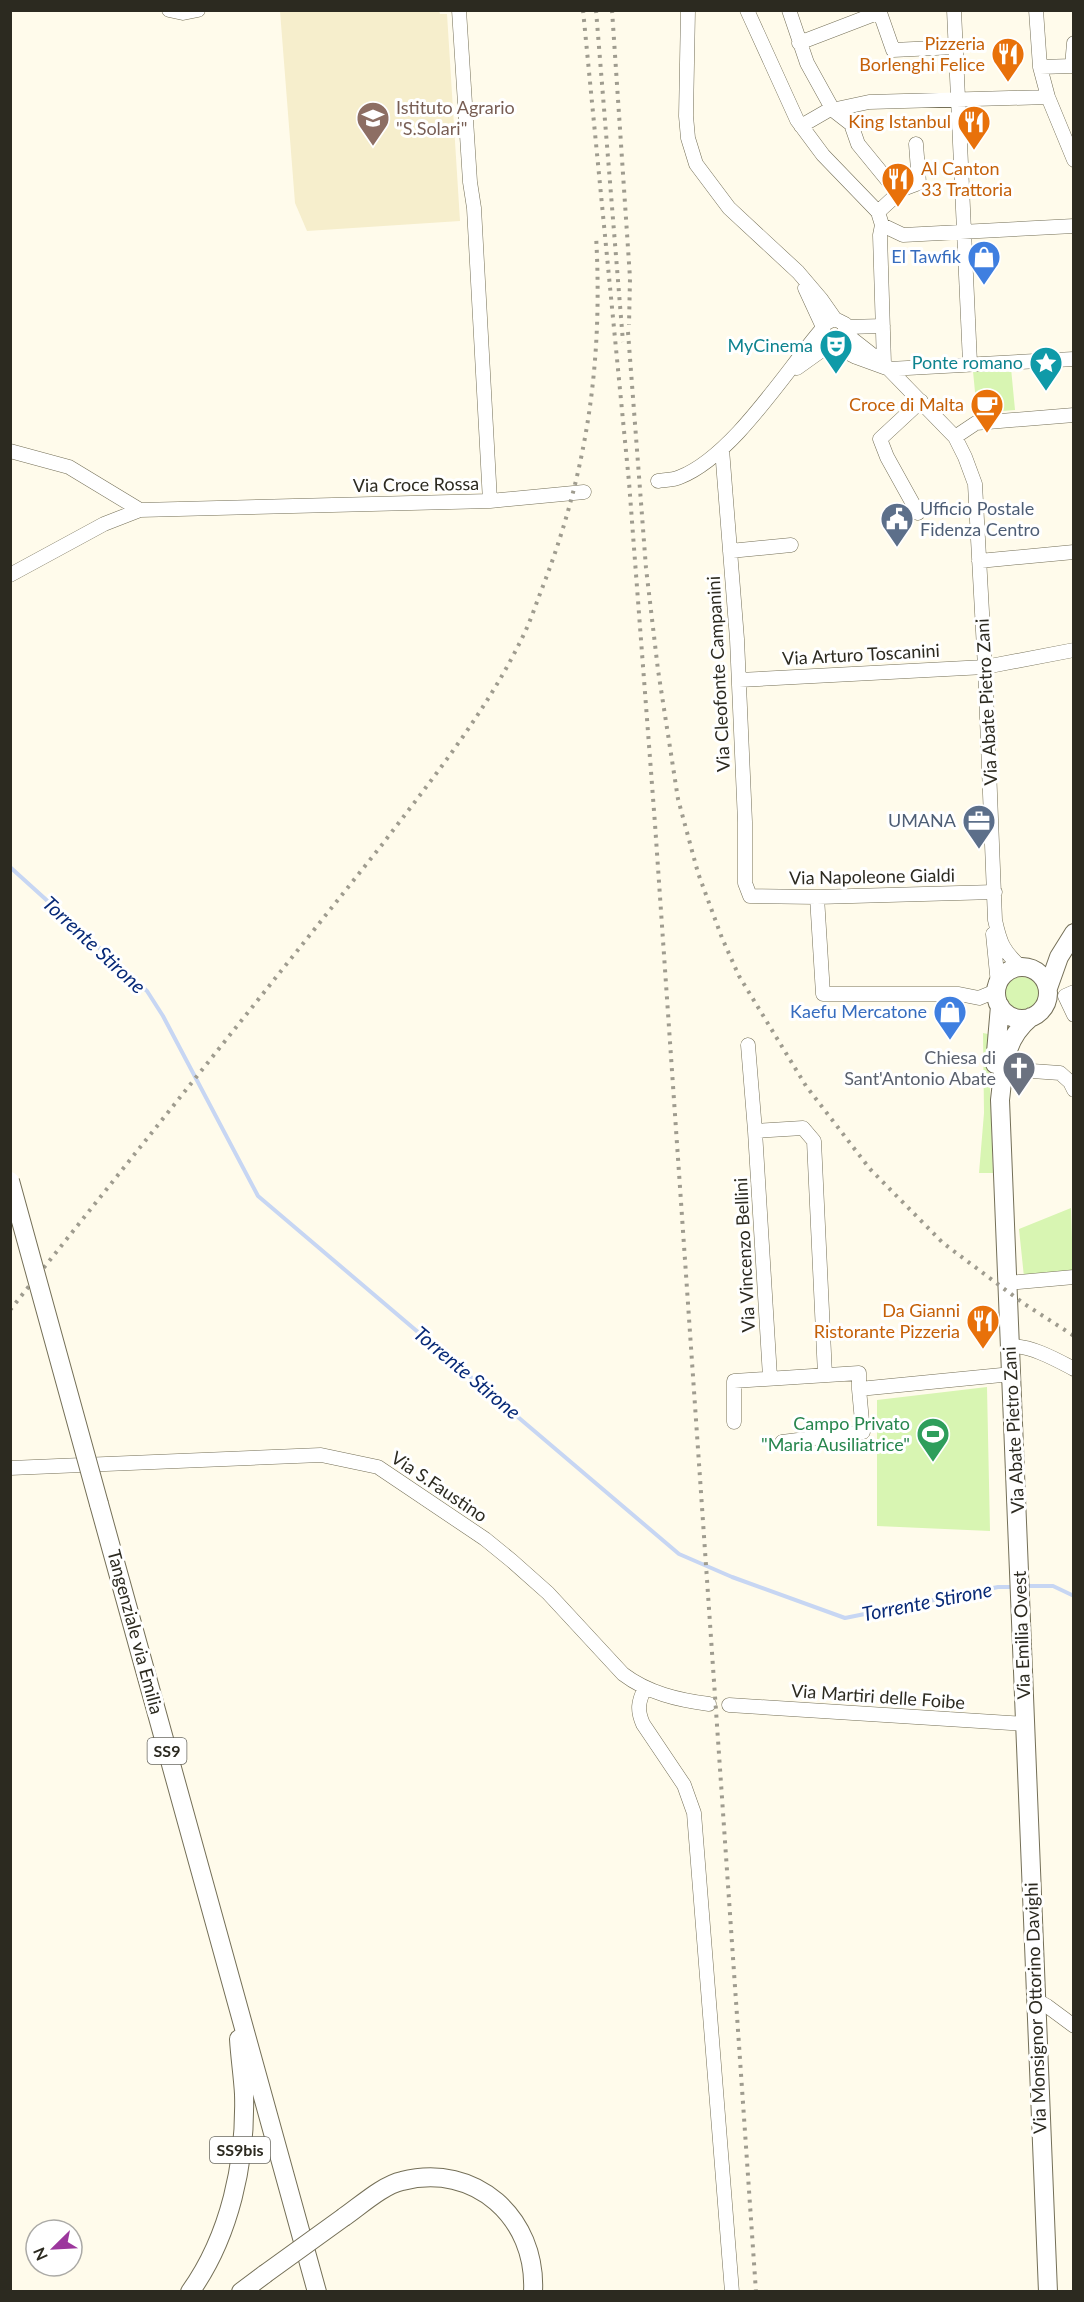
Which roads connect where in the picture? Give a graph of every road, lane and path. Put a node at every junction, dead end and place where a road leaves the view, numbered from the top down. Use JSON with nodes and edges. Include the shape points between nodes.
{"nodes":[{"id":1,"x":169,"y":10,"type":"edge"},
{"id":2,"x":198,"y":10,"type":"edge"},
{"id":3,"x":459,"y":10,"type":"edge"},
{"id":4,"x":688,"y":10,"type":"edge"},
{"id":5,"x":747,"y":10,"type":"edge"},
{"id":6,"x":954,"y":10,"type":"edge"},
{"id":7,"x":1036,"y":10,"type":"edge"},
{"id":8,"x":791,"y":11,"type":"edge"},
{"id":9,"x":880,"y":11,"type":"edge"},
{"id":10,"x":799,"y":43,"type":"junction"},
{"id":11,"x":1074,"y":43,"type":"edge"},
{"id":12,"x":956,"y":47,"type":"junction"},
{"id":13,"x":1040,"y":67,"type":"junction"},
{"id":14,"x":1048,"y":97,"type":"junction"},
{"id":15,"x":959,"y":100,"type":"junction"},
{"id":16,"x":834,"y":110,"type":"junction"},
{"id":17,"x":801,"y":126,"type":"junction"},
{"id":18,"x":916,"y":144,"type":"dead end"},
{"id":19,"x":1074,"y":160,"type":"edge"},
{"id":20,"x":898,"y":193,"type":"junction"},
{"id":21,"x":880,"y":218,"type":"junction"},
{"id":22,"x":1074,"y":226,"type":"edge"},
{"id":23,"x":964,"y":232,"type":"junction"},
{"id":24,"x":883,"y":326,"type":"junction"},
{"id":25,"x":835,"y":327,"type":"junction"},
{"id":26,"x":833,"y":344,"type":"junction"},
{"id":27,"x":1074,"y":359,"type":"edge"},
{"id":28,"x":970,"y":363,"type":"junction"},
{"id":29,"x":886,"y":366,"type":"junction"},
{"id":30,"x":784,"y":378,"type":"junction"},
{"id":31,"x":921,"y":401,"type":"junction"},
{"id":32,"x":1074,"y":415,"type":"edge"},
{"id":33,"x":955,"y":437,"type":"junction"},
{"id":34,"x":722,"y":450,"type":"junction"},
{"id":35,"x":10,"y":451,"type":"edge"},
{"id":36,"x":658,"y":481,"type":"dead end"},
{"id":37,"x":584,"y":492,"type":"dead end"},
{"id":38,"x":490,"y":501,"type":"junction"},
{"id":39,"x":140,"y":510,"type":"junction"},
{"id":40,"x":918,"y":513,"type":"dead end"},
{"id":41,"x":791,"y":545,"type":"dead end"},
{"id":42,"x":730,"y":551,"type":"junction"},
{"id":43,"x":1074,"y":552,"type":"edge"},
{"id":44,"x":979,"y":561,"type":"junction"},
{"id":45,"x":10,"y":575,"type":"edge"},
{"id":46,"x":1074,"y":650,"type":"edge"},
{"id":47,"x":986,"y":667,"type":"junction"},
{"id":48,"x":739,"y":680,"type":"junction"},
{"id":49,"x":995,"y":892,"type":"junction"},
{"id":50,"x":750,"y":896,"type":"joint"},
{"id":51,"x":817,"y":897,"type":"junction"},
{"id":52,"x":995,"y":920,"type":"junction"},
{"id":53,"x":1074,"y":932,"type":"edge"},
{"id":54,"x":1024,"y":967,"type":"junction"},
{"id":55,"x":1048,"y":988,"type":"junction"},
{"id":56,"x":1074,"y":992,"type":"edge"},
{"id":57,"x":998,"y":994,"type":"junction"},
{"id":58,"x":1074,"y":1015,"type":"edge"},
{"id":59,"x":1031,"y":1017,"type":"junction"},
{"id":60,"x":748,"y":1045,"type":"dead end"},
{"id":61,"x":1018,"y":1070,"type":"dead end"},
{"id":62,"x":1072,"y":1084,"type":"edge"},
{"id":63,"x":1000,"y":1100,"type":"junction"},
{"id":64,"x":755,"y":1131,"type":"junction"},
{"id":65,"x":10,"y":1181,"type":"edge"},
{"id":66,"x":1074,"y":1277,"type":"edge"},
{"id":67,"x":1008,"y":1283,"type":"junction"},
{"id":68,"x":1010,"y":1346,"type":"junction"},
{"id":69,"x":1074,"y":1369,"type":"edge"},
{"id":70,"x":1012,"y":1374,"type":"junction"},
{"id":71,"x":825,"y":1375,"type":"junction"},
{"id":72,"x":770,"y":1377,"type":"junction"},
{"id":73,"x":859,"y":1389,"type":"junction"},
{"id":74,"x":734,"y":1422,"type":"dead end"},
{"id":75,"x":782,"y":1442,"type":"dead end"},
{"id":76,"x":10,"y":1468,"type":"edge"},
{"id":77,"x":1019,"y":1545,"type":"joint"},
{"id":78,"x":645,"y":1688,"type":"junction"},
{"id":79,"x":709,"y":1704,"type":"dead end"},
{"id":80,"x":729,"y":1705,"type":"dead end"},
{"id":81,"x":1025,"y":1724,"type":"junction"},
{"id":82,"x":235,"y":1998,"type":"junction"},
{"id":83,"x":1036,"y":2000,"type":"junction"},
{"id":84,"x":1074,"y":2026,"type":"edge"},
{"id":85,"x":311,"y":2268,"type":"junction"},
{"id":86,"x":190,"y":2292,"type":"edge"},
{"id":87,"x":241,"y":2292,"type":"edge"},
{"id":88,"x":317,"y":2292,"type":"edge"},
{"id":89,"x":322,"y":2292,"type":"edge"},
{"id":90,"x":533,"y":2292,"type":"edge"},
{"id":91,"x":732,"y":2292,"type":"edge"},
{"id":92,"x":1048,"y":2292,"type":"edge"}],
"edges":[{"from":1,"to":2,"type":"street"},
{"from":3,"to":38,"type":"street","name":"Via Croce Rossa"},
{"from":4,"to":25,"type":"street","via":[[686,116],[696,164],[729,208],[821,298]]},
{"from":5,"to":17,"type":"street"},
{"from":6,"to":12,"type":"street"},
{"from":7,"to":13,"type":"street"},
{"from":8,"to":10,"type":"street"},
{"from":9,"to":10,"type":"street"},
{"from":9,"to":12,"type":"street","via":[[893,50]]},
{"from":10,"to":16,"type":"street"},
{"from":11,"to":13,"type":"street","via":[[1072,66]]},
{"from":12,"to":15,"type":"street"},
{"from":13,"to":14,"type":"street"},
{"from":14,"to":15,"type":"street"},
{"from":14,"to":19,"type":"street"},
{"from":15,"to":16,"type":"street","via":[[869,102]]},
{"from":15,"to":23,"type":"street"},
{"from":16,"to":17,"type":"street"},
{"from":16,"to":20,"type":"street","via":[[852,124],[858,144]]},
{"from":17,"to":21,"type":"street"},
{"from":18,"to":20,"type":"street","via":[[919,183]]},
{"from":20,"to":21,"type":"street"},
{"from":21,"to":23,"type":"street","via":[[903,235]]},
{"from":21,"to":24,"type":"street"},
{"from":22,"to":23,"type":"street"},
{"from":23,"to":28,"type":"street"},
{"from":24,"to":25,"type":"street"},
{"from":24,"to":29,"type":"street"},
{"from":25,"to":26,"type":"street","via":[[824,337]]},
{"from":25,"to":29,"type":"street"},
{"from":25,"to":30,"type":"street"},
{"from":26,"to":29,"type":"street","via":[[856,357]]},
{"from":26,"to":30,"type":"street"},
{"from":27,"to":28,"type":"street"},
{"from":28,"to":29,"type":"street"},
{"from":29,"to":31,"type":"street"},
{"from":30,"to":34,"type":"street"},
{"from":31,"to":33,"type":"street"},
{"from":31,"to":40,"type":"street","via":[[880,439]]},
{"from":32,"to":33,"type":"street","via":[[976,423]]},
{"from":33,"to":44,"type":"street","name":"Via Abate Pietro Zani","via":[[975,484]]},
{"from":34,"to":36,"type":"street","via":[[679,478]]},
{"from":34,"to":42,"type":"street","name":"Via Cleofonte Campanini"},
{"from":35,"to":39,"type":"street","via":[[69,467]]},
{"from":37,"to":38,"type":"street"},
{"from":38,"to":39,"type":"street","name":"Via Croce Rossa"},
{"from":39,"to":45,"type":"street","name":"Via Croce Rossa","via":[[104,524]]},
{"from":41,"to":42,"type":"street"},
{"from":42,"to":48,"type":"street","name":"Via Cleofonte Campanini"},
{"from":43,"to":44,"type":"street"},
{"from":44,"to":47,"type":"street","name":"Via Abate Pietro Zani"},
{"from":46,"to":47,"type":"street","name":"Via Arturo Toscanini"},
{"from":47,"to":48,"type":"street","name":"Via Arturo Toscanini"},
{"from":47,"to":49,"type":"street","name":"Via Abate Pietro Zani"},
{"from":48,"to":50,"type":"street","name":"Via Cleofonte Campanini","via":[[745,883]]},
{"from":49,"to":51,"type":"street","name":"Via Napoleone Gialdi"},
{"from":49,"to":52,"type":"street","name":"Via Abate Pietro Zani"},
{"from":50,"to":51,"type":"street","name":"Via Napoleone Gialdi"},
{"from":51,"to":57,"type":"street","via":[[823,994],[959,994],[979,998]]},
{"from":52,"to":54,"type":"street","name":"Via Abate Pietro Zani","via":[[1006,954]]},
{"from":52,"to":57,"type":"street","name":"Via Abate Pietro Zani","via":[[992,936]]},
{"from":53,"to":54,"type":"main road","via":[[1047,958]]},
{"from":53,"to":55,"type":"main road","via":[[1059,957]]},
{"from":54,"to":55,"type":"main road","via":[[1041,975]]},
{"from":54,"to":57,"type":"main road","via":[[1007,972]]},
{"from":55,"to":59,"type":"main road","via":[[1043,1009]]},
{"from":56,"to":58,"type":"street","via":[[1065,996]]},
{"from":57,"to":59,"type":"main road","via":[[1013,1018]]},
{"from":57,"to":63,"type":"main road","name":"Via Abate Pietro Zani","via":[[994,1074]]},
{"from":59,"to":63,"type":"main road","name":"Via Abate Pietro Zani","via":[[1018,1028],[1005,1056]]},
{"from":60,"to":64,"type":"street","name":"Via Vincenzo Bellini"},
{"from":61,"to":62,"type":"street","via":[[1060,1073]]},
{"from":63,"to":67,"type":"main road","name":"Via Abate Pietro Zani"},
{"from":64,"to":71,"type":"street","via":[[803,1128],[814,1141]]},
{"from":64,"to":72,"type":"street","name":"Via Vincenzo Bellini"},
{"from":65,"to":82,"type":"main road","name":"Tangenziale via Emilia","number":"SS9","bridge":true},
{"from":66,"to":67,"type":"street"},
{"from":67,"to":68,"type":"main road","name":"Via Abate Pietro Zani"},
{"from":68,"to":69,"type":"street"},
{"from":68,"to":70,"type":"main road","name":"Via Abate Pietro Zani"},
{"from":70,"to":73,"type":"street"},
{"from":70,"to":77,"type":"main road","name":"Via Abate Pietro Zani"},
{"from":71,"to":72,"type":"street"},
{"from":71,"to":73,"type":"street","via":[[859,1373]]},
{"from":72,"to":74,"type":"street","via":[[735,1381]]},
{"from":73,"to":75,"type":"street","via":[[864,1432]]},
{"from":76,"to":78,"type":"street","name":"Via S.Faustino","via":[[321,1455],[378,1467],[512,1561],[548,1593],[623,1674]]},
{"from":77,"to":81,"type":"main road","name":"Via Emilia Ovest"},
{"from":78,"to":79,"type":"street","name":"Via S.Faustino","via":[[676,1700]]},
{"from":78,"to":91,"type":"street","via":[[639,1714],[684,1785],[694,1813]]},
{"from":80,"to":81,"type":"street","name":"Via Martiri delle Foibe"},
{"from":81,"to":83,"type":"main road","name":"Via Monsignor Ottorino Davighi"},
{"from":82,"to":85,"type":"main road","name":"Tangenziale via Emilia","number":"SS9"},
{"from":82,"to":86,"type":"main road","number":"SS9bis","via":[[244,2095],[242,2139],[229,2211],[218,2246]]},
{"from":83,"to":84,"type":"street"},
{"from":83,"to":92,"type":"main road","name":"Via Monsignor Ottorino Davighi"},
{"from":85,"to":88,"type":"main road","name":"Tangenziale via Emilia","number":"SS9"},
{"from":85,"to":89,"type":"main road"},
{"from":87,"to":90,"type":"main road","bridge":true,"via":[[372,2197],[400,2181],[434,2176],[469,2184],[494,2199],[513,2218],[527,2244],[534,2273]]}]}
